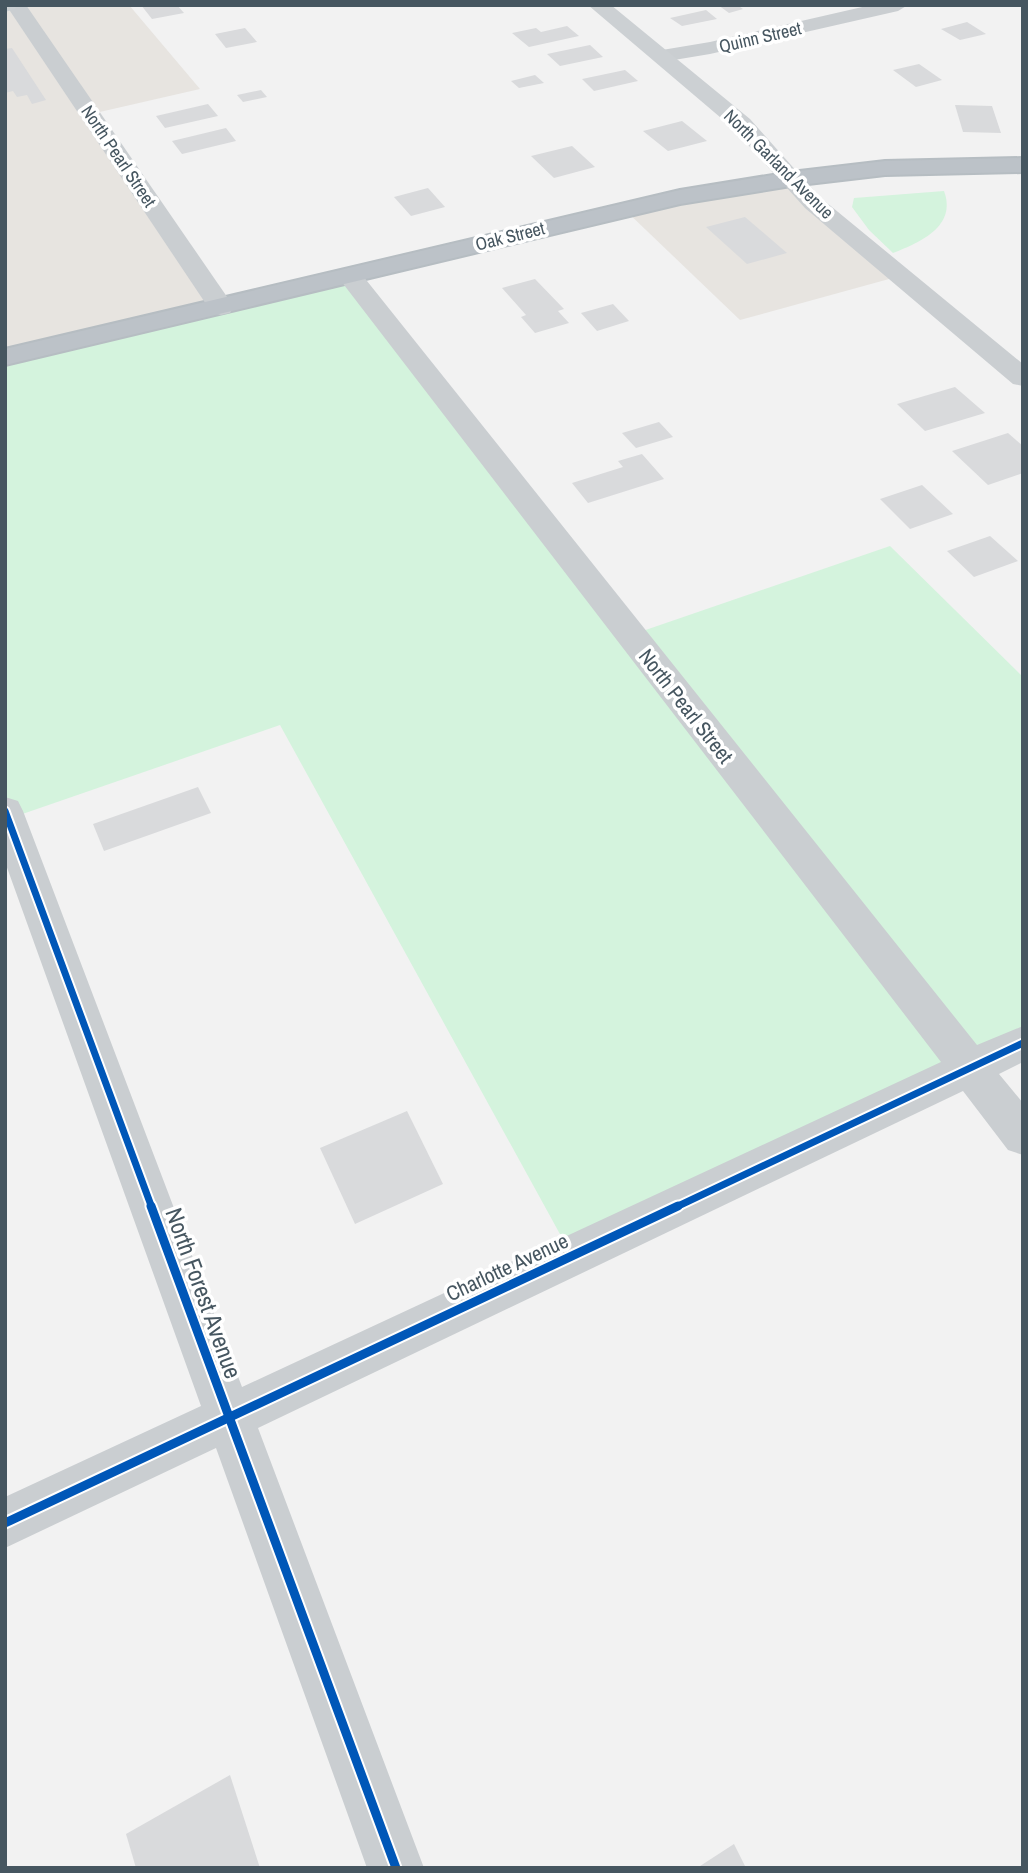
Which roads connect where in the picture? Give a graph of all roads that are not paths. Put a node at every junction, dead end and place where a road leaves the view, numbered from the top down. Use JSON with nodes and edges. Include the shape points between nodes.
{"nodes":[{"id":1,"x":16,"y":5,"type":"edge"},
{"id":2,"x":598,"y":5,"type":"edge"},
{"id":3,"x":898,"y":5,"type":"edge"},
{"id":4,"x":663,"y":56,"type":"junction"},
{"id":5,"x":1023,"y":165,"type":"edge"},
{"id":6,"x":790,"y":179,"type":"junction"},
{"id":7,"x":351,"y":276,"type":"junction"},
{"id":8,"x":221,"y":307,"type":"junction"},
{"id":9,"x":5,"y":357,"type":"edge"},
{"id":10,"x":1023,"y":378,"type":"edge"},
{"id":11,"x":5,"y":811,"type":"edge"},
{"id":12,"x":1023,"y":1043,"type":"edge"},
{"id":13,"x":968,"y":1068,"type":"junction"},
{"id":14,"x":1023,"y":1136,"type":"edge"},
{"id":15,"x":229,"y":1418,"type":"junction"},
{"id":16,"x":5,"y":1523,"type":"edge"},
{"id":17,"x":396,"y":1868,"type":"edge"}],
"edges":[{"from":1,"to":8,"type":"street","name":"North Pearl Street"},
{"from":2,"to":4,"type":"street","name":"North Garland Avenue"},
{"from":3,"to":4,"type":"street","name":"Quinn Street"},
{"from":4,"to":6,"type":"street","name":"North Garland Avenue","via":[[742,124]]},
{"from":5,"to":6,"type":"highway","name":"Oak Street","via":[[885,168]]},
{"from":6,"to":7,"type":"highway","name":"Oak Street","via":[[624,209]]},
{"from":6,"to":10,"type":"street","name":"North Garland Avenue"},
{"from":7,"to":8,"type":"highway","name":"Oak Street"},
{"from":7,"to":13,"type":"street","name":"North Pearl Street"},
{"from":8,"to":9,"type":"highway","name":"Oak Street"},
{"from":11,"to":15,"type":"street","name":"North Forest Avenue"},
{"from":12,"to":13,"type":"street","name":"Charlotte Avenue"},
{"from":13,"to":14,"type":"street","name":"North Pearl Street"},
{"from":13,"to":15,"type":"street","name":"Charlotte Avenue"},
{"from":15,"to":16,"type":"street","name":"Charlotte Avenue"},
{"from":15,"to":17,"type":"street","name":"North Forest Avenue"}]}
